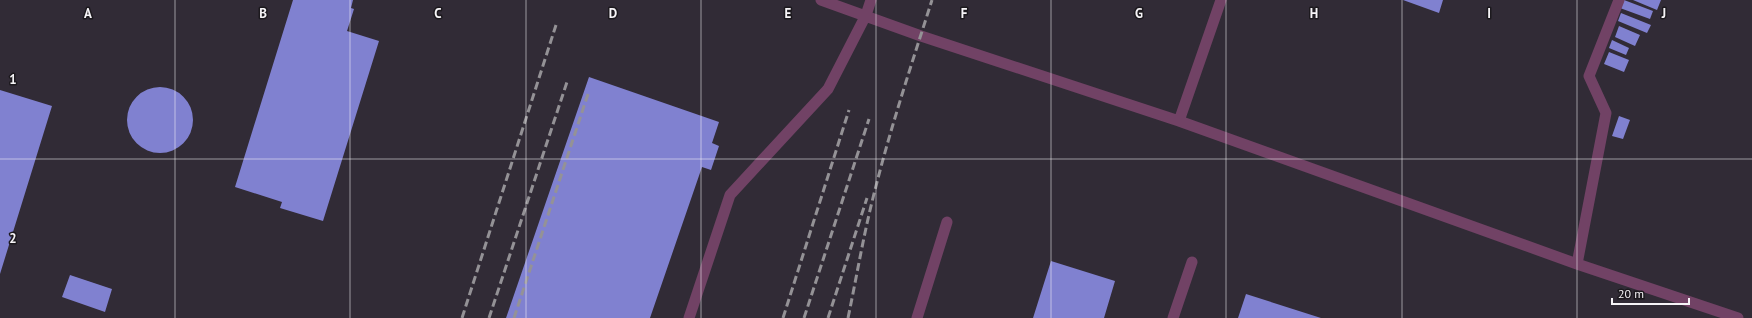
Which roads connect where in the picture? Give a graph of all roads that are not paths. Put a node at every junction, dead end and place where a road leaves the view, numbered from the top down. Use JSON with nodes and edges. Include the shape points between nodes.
{"nodes":[{"id":1,"x":821,"y":0,"type":"edge"},
{"id":2,"x":871,"y":0,"type":"edge"},
{"id":3,"x":1221,"y":0,"type":"edge"},
{"id":4,"x":1618,"y":0,"type":"edge"},
{"id":5,"x":866,"y":15,"type":"junction"},
{"id":6,"x":1179,"y":121,"type":"junction"},
{"id":7,"x":947,"y":222,"type":"dead end"},
{"id":8,"x":1192,"y":262,"type":"dead end"},
{"id":9,"x":1577,"y":264,"type":"junction"},
{"id":10,"x":689,"y":318,"type":"edge"},
{"id":11,"x":917,"y":318,"type":"edge"},
{"id":12,"x":1173,"y":318,"type":"edge"},
{"id":13,"x":1738,"y":318,"type":"edge"}],
"edges":[{"from":1,"to":5,"type":"lane"},
{"from":2,"to":5,"type":"lane"},
{"from":3,"to":6,"type":"lane"},
{"from":4,"to":9,"type":"lane","via":[[1589,76],[1606,113]]},
{"from":5,"to":6,"type":"lane","via":[[921,36]]},
{"from":5,"to":10,"type":"lane","via":[[828,89],[730,195]]},
{"from":6,"to":9,"type":"lane"},
{"from":7,"to":11,"type":"lane"},
{"from":8,"to":12,"type":"lane"},
{"from":9,"to":13,"type":"lane"}]}
